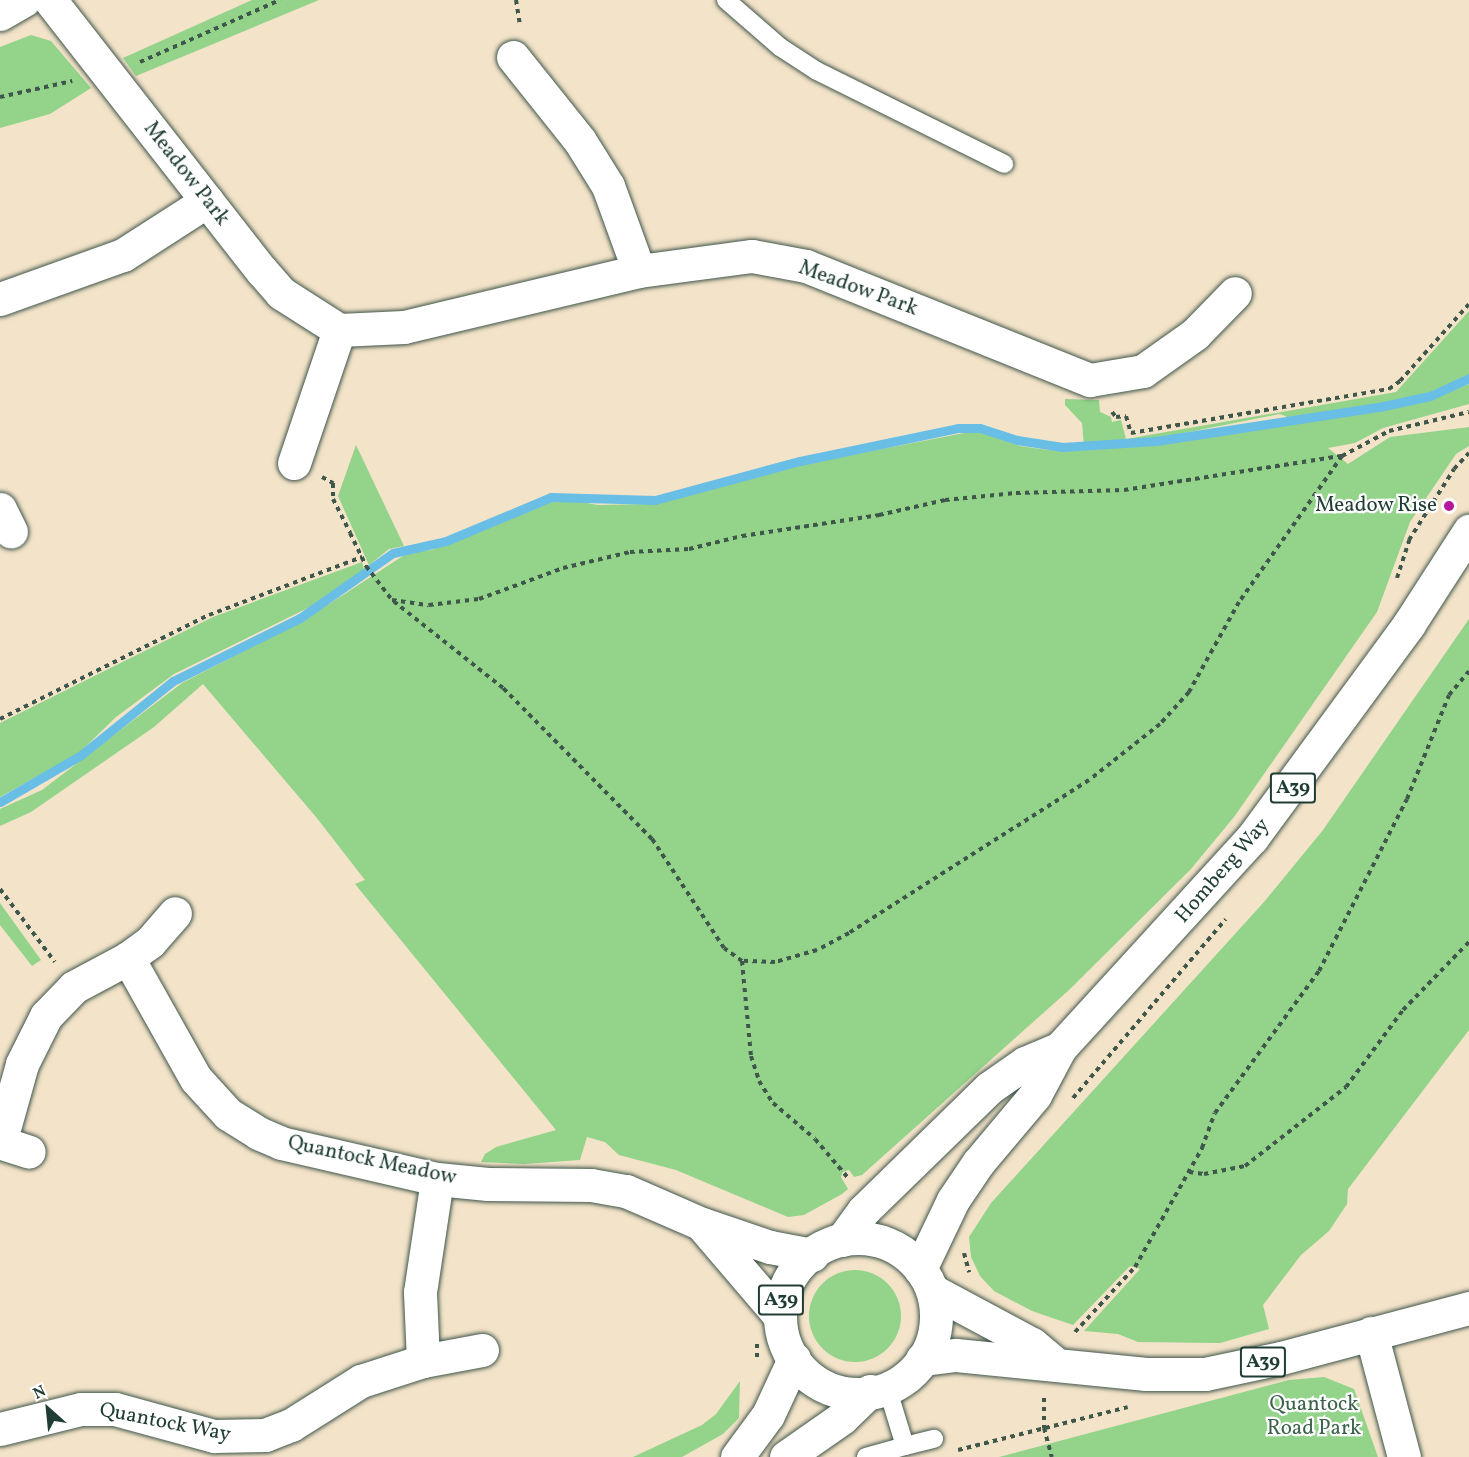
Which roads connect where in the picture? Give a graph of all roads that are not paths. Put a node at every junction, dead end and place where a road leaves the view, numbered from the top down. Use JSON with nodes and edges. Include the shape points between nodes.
{"nodes":[{"id":1,"x":24,"y":0,"type":"edge"},
{"id":2,"x":50,"y":0,"type":"edge"},
{"id":3,"x":726,"y":0,"type":"edge"},
{"id":4,"x":0,"y":14,"type":"edge"},
{"id":5,"x":513,"y":57,"type":"dead end"},
{"id":6,"x":1004,"y":164,"type":"dead end"},
{"id":7,"x":207,"y":201,"type":"junction"},
{"id":8,"x":639,"y":271,"type":"junction"},
{"id":9,"x":1235,"y":293,"type":"dead end"},
{"id":10,"x":0,"y":299,"type":"edge"},
{"id":11,"x":339,"y":330,"type":"junction"},
{"id":12,"x":294,"y":463,"type":"road end"},
{"id":13,"x":1469,"y":531,"type":"edge"},
{"id":14,"x":175,"y":913,"type":"dead end"},
{"id":15,"x":128,"y":958,"type":"junction"},
{"id":16,"x":1060,"y":1048,"type":"junction"},
{"id":17,"x":10,"y":1146,"type":"edge"},
{"id":18,"x":437,"y":1179,"type":"junction"},
{"id":19,"x":702,"y":1224,"type":"junction"},
{"id":20,"x":842,"y":1240,"type":"junction"},
{"id":21,"x":812,"y":1255,"type":"junction"},
{"id":22,"x":927,"y":1281,"type":"junction"},
{"id":23,"x":1469,"y":1308,"type":"edge"},
{"id":24,"x":767,"y":1323,"type":"junction"},
{"id":25,"x":1371,"y":1333,"type":"junction"},
{"id":26,"x":482,"y":1350,"type":"dead end"},
{"id":27,"x":794,"y":1359,"type":"junction"},
{"id":28,"x":922,"y":1359,"type":"junction"},
{"id":29,"x":423,"y":1361,"type":"junction"},
{"id":30,"x":1053,"y":1362,"type":"junction"},
{"id":31,"x":879,"y":1389,"type":"junction"},
{"id":32,"x":0,"y":1429,"type":"edge"},
{"id":33,"x":934,"y":1439,"type":"dead end"},
{"id":34,"x":905,"y":1446,"type":"junction"},
{"id":35,"x":737,"y":1457,"type":"edge"},
{"id":36,"x":786,"y":1457,"type":"edge"},
{"id":37,"x":866,"y":1457,"type":"edge"},
{"id":38,"x":1404,"y":1457,"type":"edge"}],
"edges":[{"from":1,"to":4,"type":"street"},
{"from":2,"to":7,"type":"street","name":"Meadow Park"},
{"from":3,"to":6,"type":"lane","via":[[780,47],[817,71]]},
{"from":5,"to":8,"type":"street","via":[[580,141],[608,186]]},
{"from":7,"to":10,"type":"street","via":[[123,255]]},
{"from":7,"to":11,"type":"street","name":"Meadow Park","via":[[281,292]]},
{"from":8,"to":9,"type":"street","name":"Meadow Park","via":[[752,256],[806,266],[1090,380],[1143,371],[1194,334]]},
{"from":8,"to":11,"type":"street","name":"Meadow Park","via":[[404,327]]},
{"from":11,"to":12,"type":"street"},
{"from":13,"to":16,"type":"street","name":"Homberg Way","number":"A39","via":[[1409,624],[1259,830],[1196,904]]},
{"from":14,"to":15,"type":"street","via":[[150,942]]},
{"from":15,"to":17,"type":"street","via":[[74,987],[35,1035],[22,1064]]},
{"from":15,"to":18,"type":"street","name":"Quantock Meadow","via":[[196,1079],[228,1114],[281,1143]]},
{"from":16,"to":20,"type":"street","name":"Homberg Way","number":"A39","via":[[1025,1063],[989,1088],[863,1210]]},
{"from":16,"to":22,"type":"street","name":"Homberg Way","number":"A39","via":[[1035,1095],[978,1163],[953,1200]]},
{"from":18,"to":19,"type":"street","name":"Quantock Meadow","via":[[488,1184],[591,1185],[657,1202]]},
{"from":18,"to":29,"type":"street","via":[[420,1292]]},
{"from":19,"to":21,"type":"street","name":"Quantock Meadow","via":[[770,1247]]},
{"from":19,"to":24,"type":"street","name":"Quantock Meadow"},
{"from":20,"to":21,"type":"street","number":"A39"},
{"from":20,"to":22,"type":"street","number":"A39","via":[[879,1241],[895,1248]]},
{"from":21,"to":24,"type":"street","number":"A39","via":[[786,1282]]},
{"from":22,"to":28,"type":"street","number":"A39","via":[[938,1321]]},
{"from":22,"to":30,"type":"street","number":"A39","via":[[1032,1344]]},
{"from":23,"to":25,"type":"street","number":"A39"},
{"from":24,"to":27,"type":"street","number":"A39"},
{"from":25,"to":30,"type":"street","number":"A39","via":[[1205,1374],[1146,1374]]},
{"from":25,"to":38,"type":"street"},
{"from":26,"to":29,"type":"street","name":"Quantock Way"},
{"from":27,"to":31,"type":"street","number":"A39","via":[[814,1380],[834,1389]]},
{"from":27,"to":35,"type":"street","via":[[768,1415]]},
{"from":28,"to":30,"type":"street","number":"A39","via":[[956,1354]]},
{"from":28,"to":31,"type":"street","number":"A39","via":[[911,1372]]},
{"from":29,"to":32,"type":"street","name":"Quantock Way","via":[[362,1381],[291,1425],[265,1435],[214,1436],[104,1409],[81,1409]]},
{"from":31,"to":34,"type":"lane"},
{"from":31,"to":36,"type":"street","number":"A39"},
{"from":33,"to":34,"type":"lane"},
{"from":34,"to":37,"type":"lane"}]}
